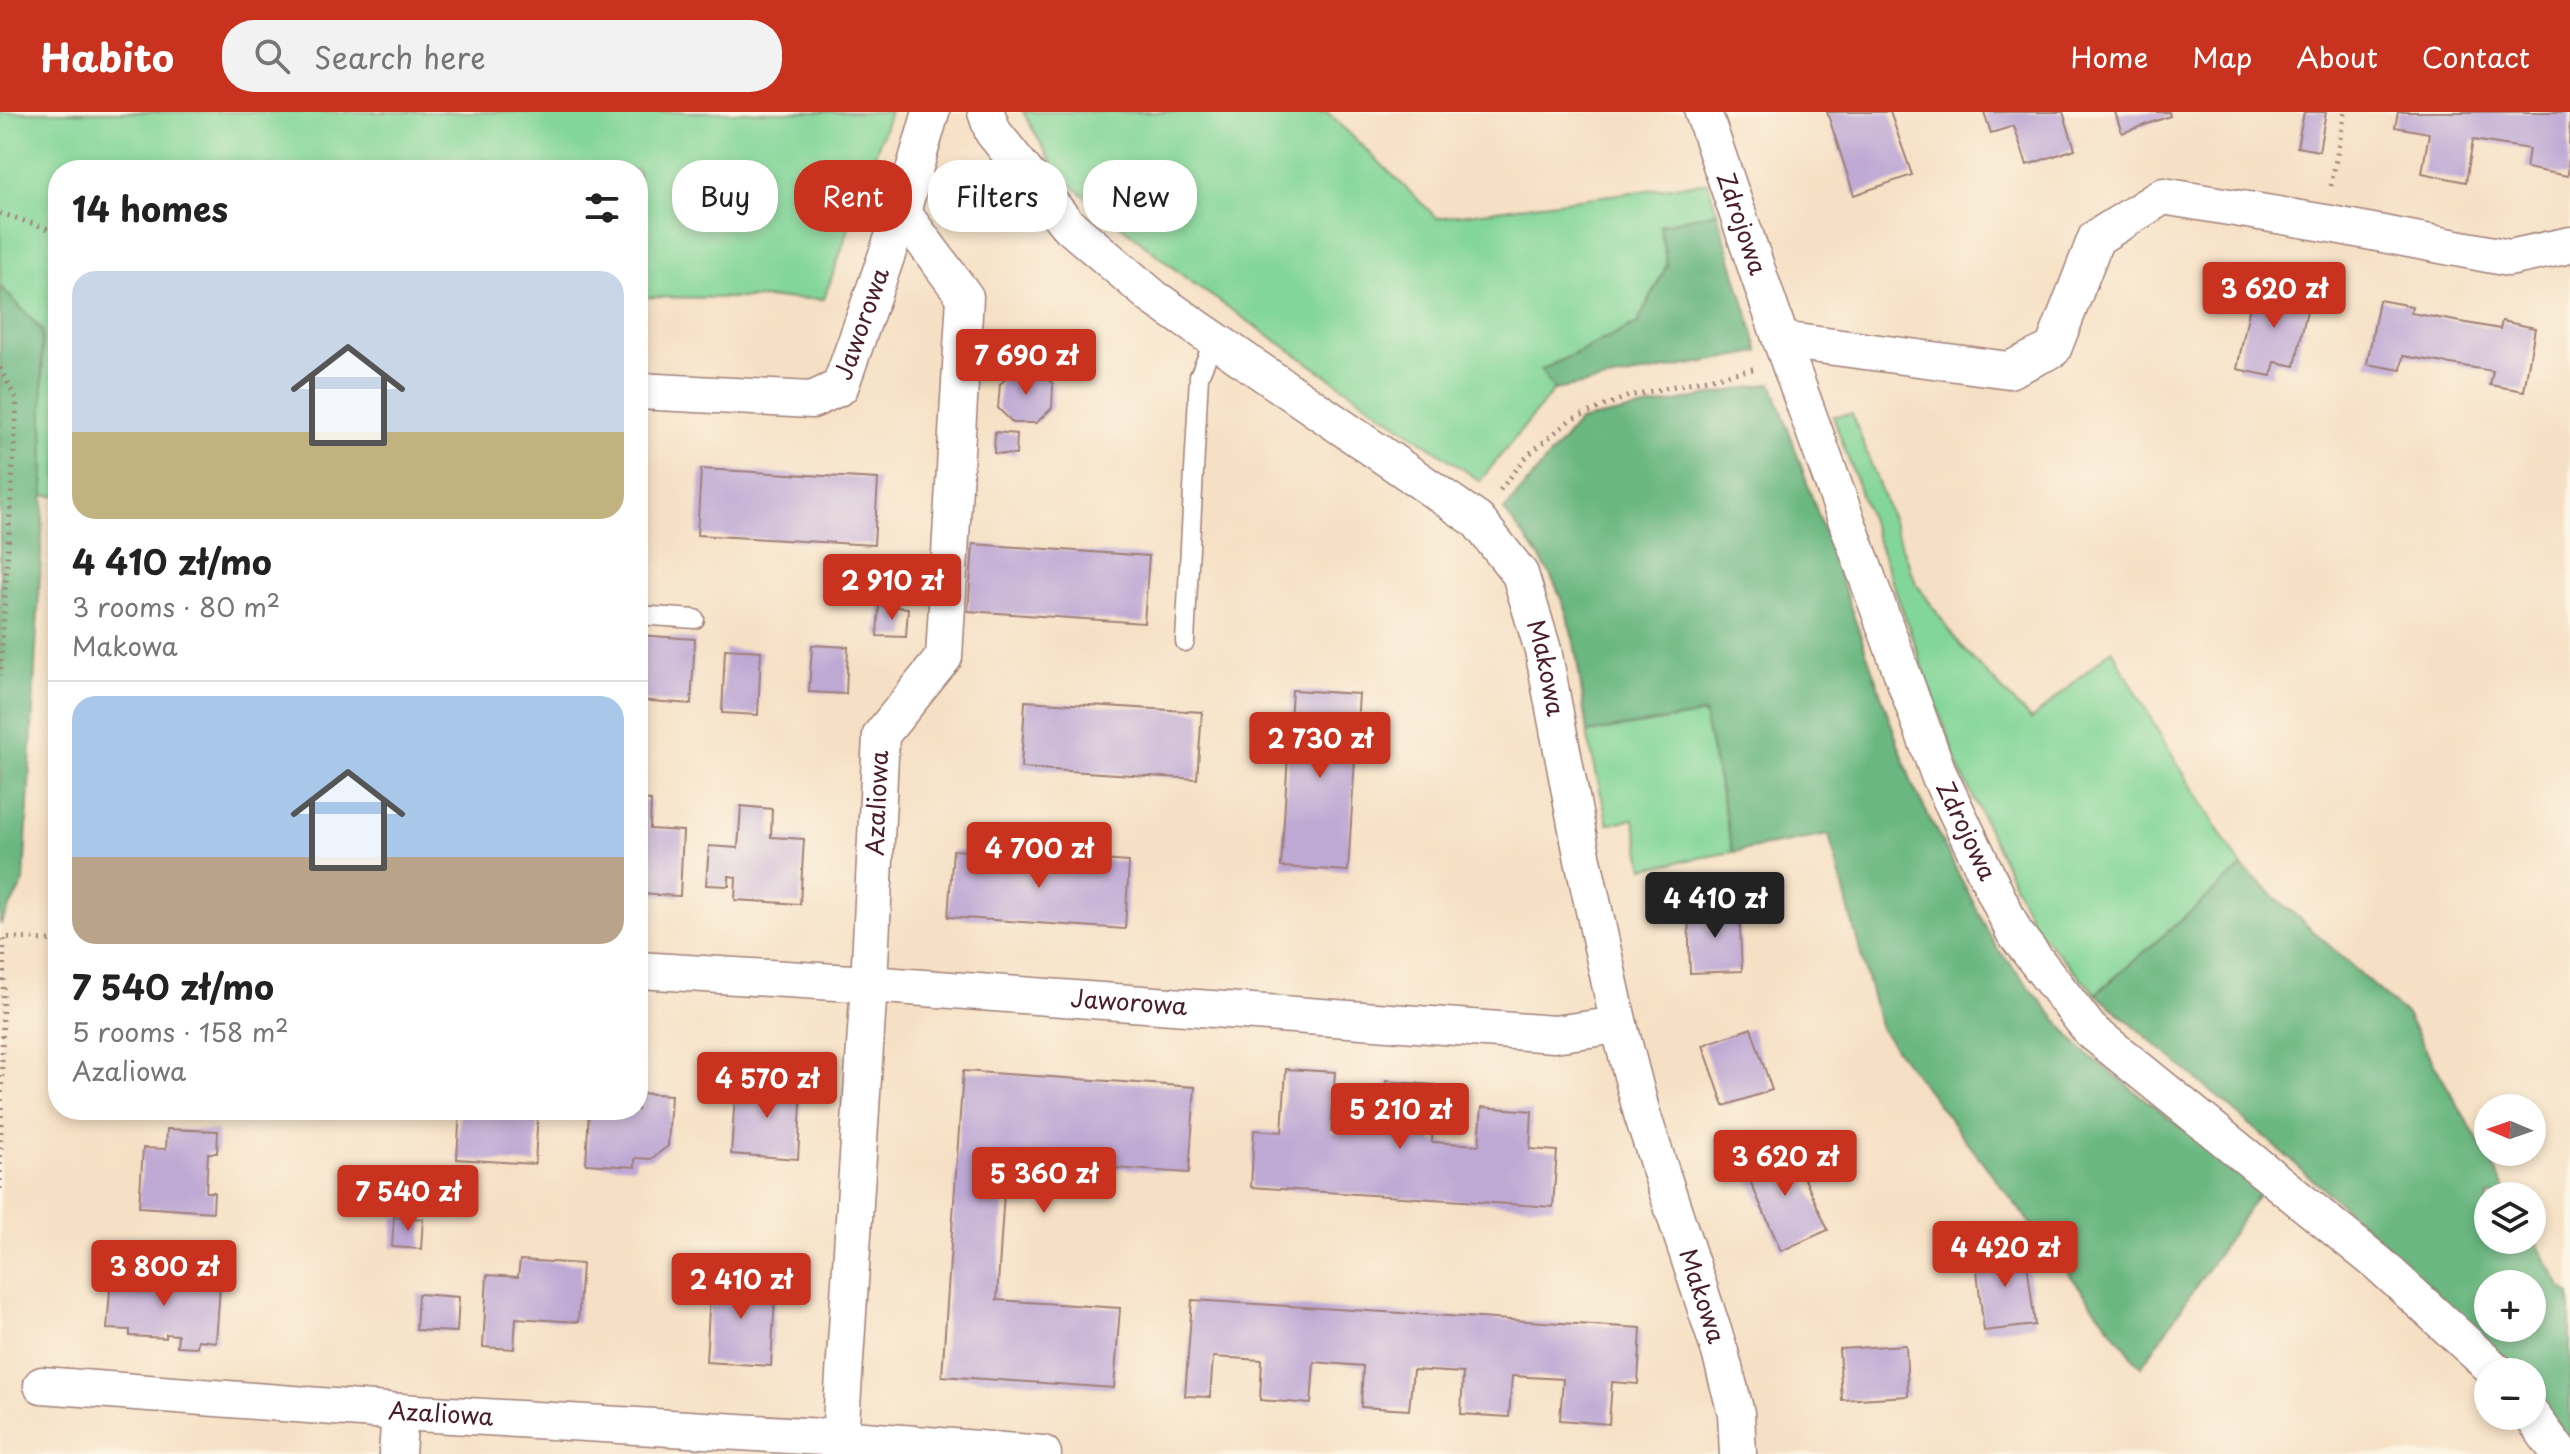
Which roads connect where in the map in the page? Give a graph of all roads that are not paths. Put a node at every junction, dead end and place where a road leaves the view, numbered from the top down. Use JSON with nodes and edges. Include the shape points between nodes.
{"nodes":[{"id":1,"x":931,"y":112,"type":"edge"},
{"id":2,"x":986,"y":112,"type":"edge"},
{"id":3,"x":1703,"y":112,"type":"edge"},
{"id":4,"x":912,"y":178,"type":"edge"},
{"id":5,"x":912,"y":225,"type":"edge"},
{"id":6,"x":895,"y":232,"type":"edge"},
{"id":7,"x":2570,"y":245,"type":"edge"},
{"id":8,"x":1214,"y":341,"type":"junction"},
{"id":9,"x":1786,"y":350,"type":"junction"},
{"id":10,"x":648,"y":392,"type":"edge"},
{"id":11,"x":648,"y":616,"type":"edge"},
{"id":12,"x":695,"y":619,"type":"dead end"},
{"id":13,"x":1185,"y":642,"type":"dead end"},
{"id":14,"x":648,"y":971,"type":"edge"},
{"id":15,"x":869,"y":984,"type":"junction"},
{"id":16,"x":1619,"y":1025,"type":"junction"},
{"id":17,"x":2482,"y":1358,"type":"edge"},
{"id":18,"x":42,"y":1385,"type":"dead end"},
{"id":19,"x":400,"y":1412,"type":"junction"},
{"id":20,"x":2542,"y":1430,"type":"edge"},
{"id":21,"x":839,"y":1446,"type":"edge"},
{"id":22,"x":397,"y":1454,"type":"edge"},
{"id":23,"x":1043,"y":1454,"type":"edge"},
{"id":24,"x":1738,"y":1454,"type":"edge"},
{"id":25,"x":2560,"y":1454,"type":"edge"}],
"edges":[{"from":1,"to":4,"type":"street","name":"Jaworowa"},
{"from":2,"to":8,"type":"street","name":"Makowa","via":[[993,132],[1066,223]]},
{"from":3,"to":9,"type":"street","name":"Zdrojowa"},
{"from":5,"to":15,"type":"street","name":"Azaliowa","via":[[965,297],[944,657],[881,735]]},
{"from":6,"to":10,"type":"street","name":"Jaworowa","via":[[840,387],[812,400]]},
{"from":7,"to":9,"type":"street","via":[[2509,258],[2163,196],[2096,238],[2053,349],[2009,370]]},
{"from":8,"to":13,"type":"lane","via":[[1199,376]]},
{"from":8,"to":16,"type":"street","name":"Makowa","via":[[1477,520],[1520,574],[1543,650]]},
{"from":9,"to":17,"type":"street","name":"Zdrojowa","via":[[1939,775],[2014,932],[2090,1030],[2379,1264]]},
{"from":11,"to":12,"type":"lane"},
{"from":14,"to":15,"type":"street","name":"Jaworowa"},
{"from":15,"to":16,"type":"street","name":"Jaworowa","via":[[1554,1034]]},
{"from":15,"to":21,"type":"street","name":"Azaliowa"},
{"from":16,"to":24,"type":"street","name":"Makowa","via":[[1642,1114],[1720,1352],[1736,1413]]},
{"from":18,"to":19,"type":"street","name":"Azaliowa"},
{"from":19,"to":21,"type":"street","name":"Azaliowa"},
{"from":19,"to":22,"type":"street"},
{"from":20,"to":25,"type":"street"},
{"from":21,"to":23,"type":"street","name":"Azaliowa"}]}
